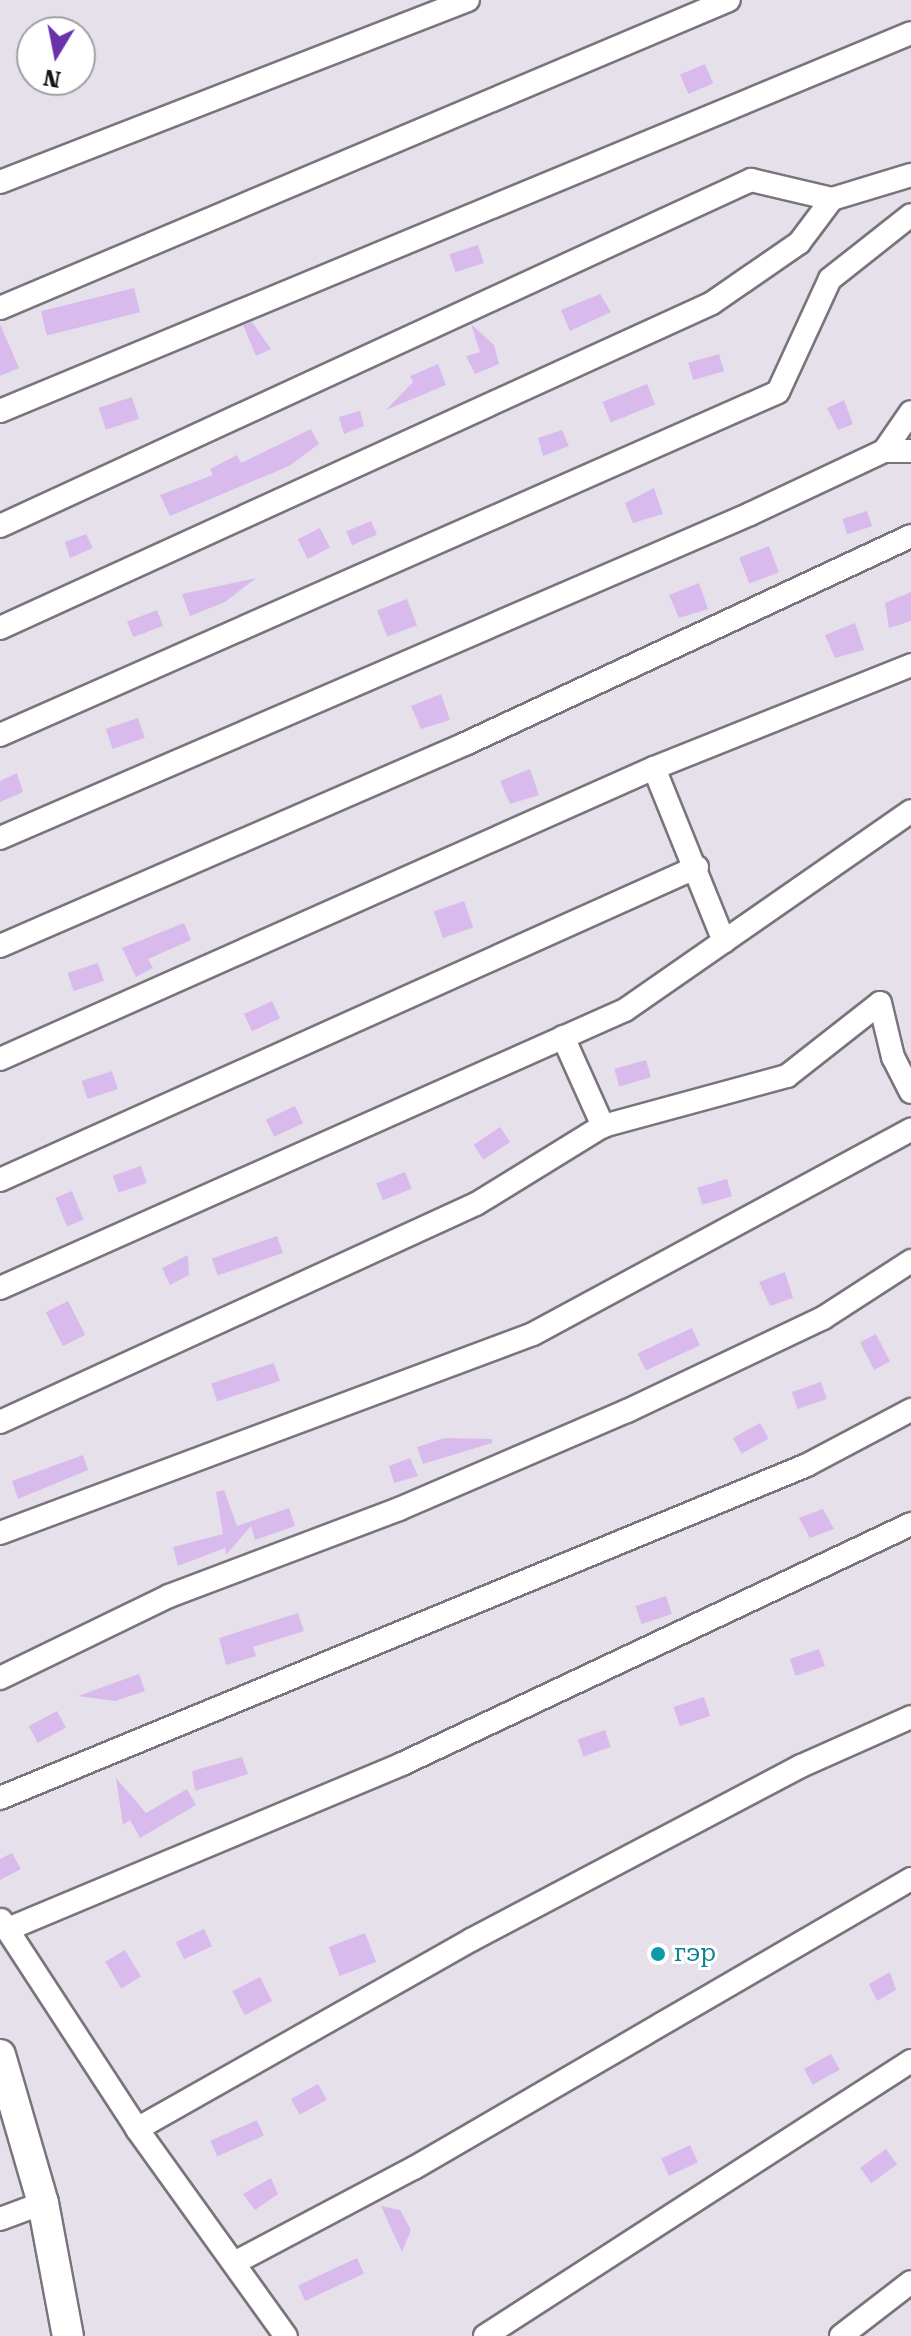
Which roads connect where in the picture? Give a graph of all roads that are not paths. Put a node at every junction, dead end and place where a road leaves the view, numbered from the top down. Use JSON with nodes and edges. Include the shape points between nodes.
{"nodes":[{"id":1,"x":468,"y":0,"type":"edge"},
{"id":2,"x":729,"y":0,"type":"edge"},
{"id":3,"x":911,"y":33,"type":"edge"},
{"id":4,"x":911,"y":175,"type":"edge"},
{"id":5,"x":0,"y":182,"type":"edge"},
{"id":6,"x":832,"y":199,"type":"junction"},
{"id":7,"x":911,"y":215,"type":"edge"},
{"id":8,"x":0,"y":308,"type":"edge"},
{"id":9,"x":0,"y":411,"type":"edge"},
{"id":10,"x":911,"y":412,"type":"edge"},
{"id":11,"x":884,"y":451,"type":"junction"},
{"id":12,"x":911,"y":451,"type":"edge"},
{"id":13,"x":0,"y":526,"type":"edge"},
{"id":14,"x":911,"y":536,"type":"edge"},
{"id":15,"x":0,"y":628,"type":"edge"},
{"id":16,"x":911,"y":665,"type":"edge"},
{"id":17,"x":0,"y":735,"type":"edge"},
{"id":18,"x":654,"y":768,"type":"junction"},
{"id":19,"x":911,"y":811,"type":"edge"},
{"id":20,"x":0,"y":838,"type":"edge"},
{"id":21,"x":697,"y":867,"type":"junction"},
{"id":22,"x":724,"y":941,"type":"junction"},
{"id":23,"x":0,"y":946,"type":"edge"},
{"id":24,"x":563,"y":1037,"type":"junction"},
{"id":25,"x":0,"y":1059,"type":"edge"},
{"id":26,"x":911,"y":1092,"type":"edge"},
{"id":27,"x":603,"y":1126,"type":"junction"},
{"id":28,"x":911,"y":1130,"type":"edge"},
{"id":29,"x":0,"y":1180,"type":"edge"},
{"id":30,"x":911,"y":1261,"type":"edge"},
{"id":31,"x":0,"y":1288,"type":"edge"},
{"id":32,"x":911,"y":1410,"type":"edge"},
{"id":33,"x":0,"y":1422,"type":"edge"},
{"id":34,"x":911,"y":1524,"type":"edge"},
{"id":35,"x":0,"y":1533,"type":"edge"},
{"id":36,"x":0,"y":1678,"type":"edge"},
{"id":37,"x":911,"y":1717,"type":"edge"},
{"id":38,"x":0,"y":1798,"type":"edge"},
{"id":39,"x":911,"y":1879,"type":"edge"},
{"id":40,"x":4,"y":1924,"type":"edge"},
{"id":41,"x":0,"y":2055,"type":"edge"},
{"id":42,"x":911,"y":2061,"type":"edge"},
{"id":43,"x":6,"y":2083,"type":"edge"},
{"id":44,"x":137,"y":2129,"type":"junction"},
{"id":45,"x":43,"y":2203,"type":"junction"},
{"id":46,"x":0,"y":2219,"type":"edge"},
{"id":47,"x":238,"y":2261,"type":"junction"},
{"id":48,"x":911,"y":2282,"type":"edge"},
{"id":49,"x":68,"y":2336,"type":"edge"},
{"id":50,"x":286,"y":2336,"type":"edge"},
{"id":51,"x":485,"y":2336,"type":"edge"},
{"id":52,"x":841,"y":2336,"type":"edge"}],
"edges":[{"from":1,"to":5,"type":"street"},
{"from":2,"to":8,"type":"street"},
{"from":3,"to":9,"type":"street"},
{"from":4,"to":6,"type":"street"},
{"from":6,"to":13,"type":"street","via":[[751,180]]},
{"from":6,"to":15,"type":"street","via":[[799,243],[712,303]]},
{"from":7,"to":17,"type":"street","via":[[830,279],[778,392]]},
{"from":10,"to":11,"type":"street"},
{"from":11,"to":12,"type":"street"},
{"from":11,"to":20,"type":"street"},
{"from":14,"to":23,"type":"street","via":[[465,744]]},
{"from":16,"to":18,"type":"street"},
{"from":18,"to":21,"type":"street"},
{"from":18,"to":25,"type":"street"},
{"from":19,"to":22,"type":"street"},
{"from":21,"to":22,"type":"street"},
{"from":21,"to":29,"type":"street"},
{"from":22,"to":24,"type":"street","via":[[625,1010]]},
{"from":24,"to":27,"type":"street"},
{"from":24,"to":31,"type":"street"},
{"from":26,"to":27,"type":"street","via":[[893,1057],[880,1003],[787,1076]]},
{"from":27,"to":33,"type":"street","via":[[476,1204]]},
{"from":28,"to":35,"type":"street","via":[[533,1334]]},
{"from":30,"to":36,"type":"street","via":[[823,1318],[627,1411],[399,1509],[169,1596]]},
{"from":32,"to":38,"type":"street","via":[[807,1465]]},
{"from":34,"to":40,"type":"street","via":[[402,1764]]},
{"from":37,"to":44,"type":"street","via":[[801,1766],[471,1940]]},
{"from":39,"to":47,"type":"street","via":[[414,2168]]},
{"from":40,"to":44,"type":"street"},
{"from":41,"to":43,"type":"street"},
{"from":42,"to":51,"type":"street"},
{"from":43,"to":45,"type":"street"},
{"from":44,"to":47,"type":"street"},
{"from":45,"to":46,"type":"street"},
{"from":45,"to":49,"type":"street"},
{"from":47,"to":50,"type":"street"},
{"from":48,"to":52,"type":"street"}]}
